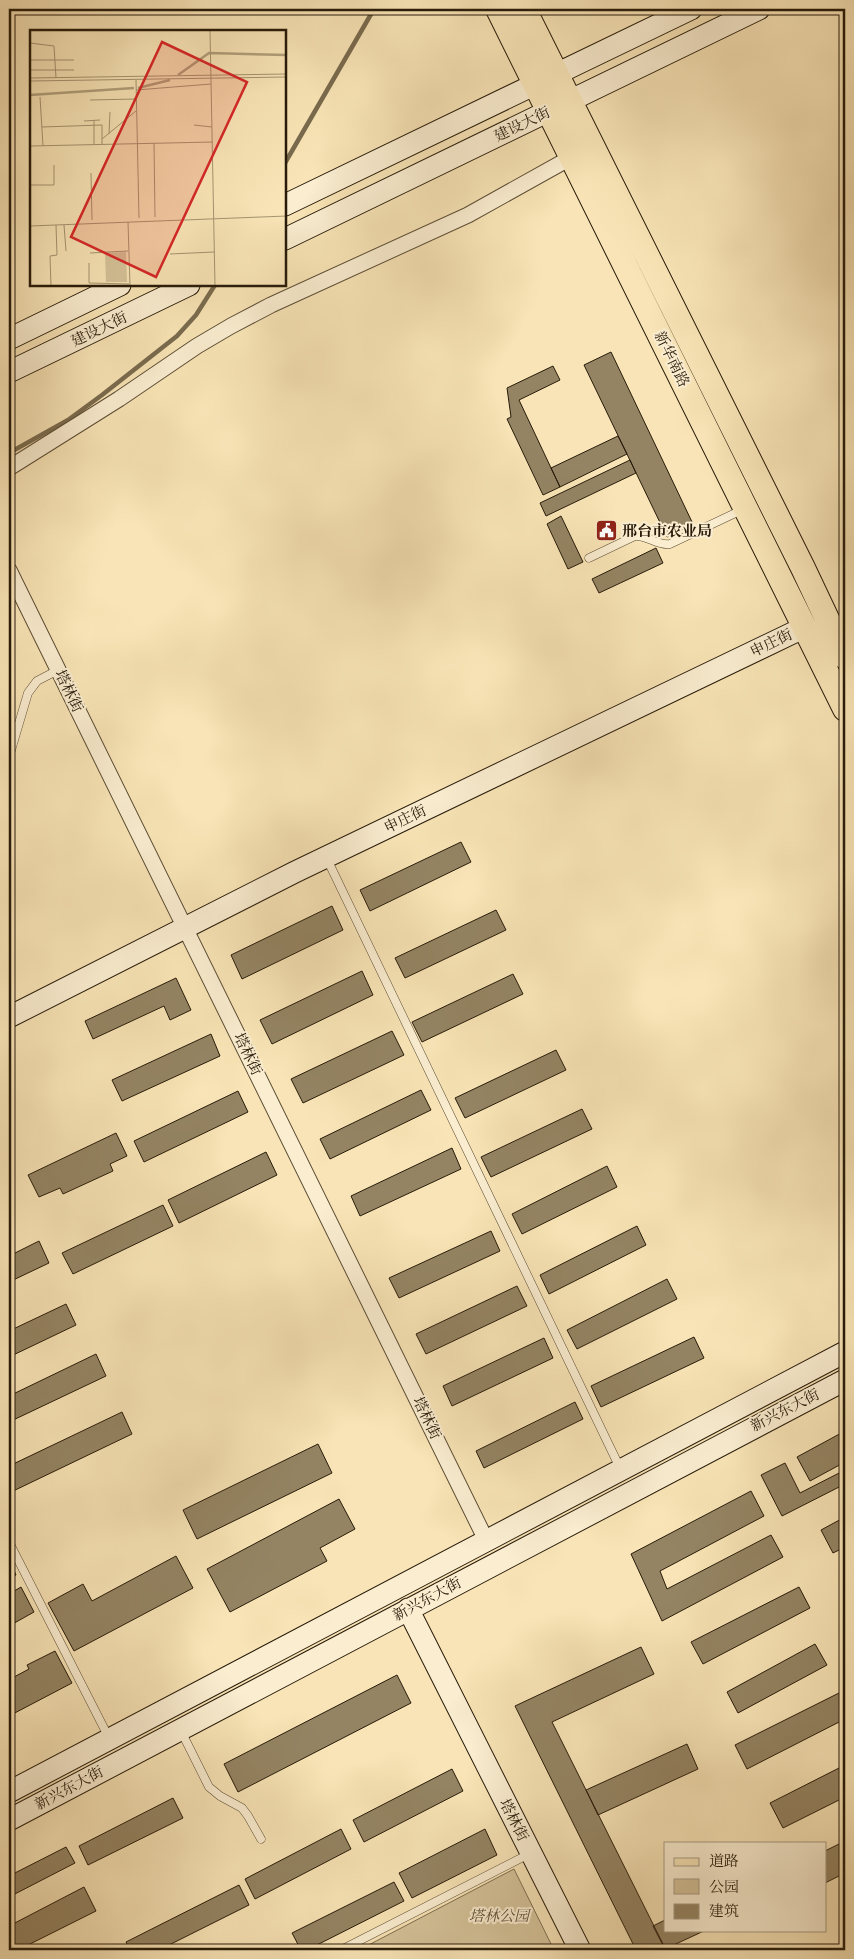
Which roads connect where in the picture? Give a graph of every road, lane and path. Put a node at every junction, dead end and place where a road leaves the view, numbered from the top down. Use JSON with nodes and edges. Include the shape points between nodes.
{"nodes":[{"id":1,"x":498,"y":9,"type":"edge"},
{"id":2,"x":524,"y":9,"type":"edge"},
{"id":3,"x":691,"y":9,"type":"edge"},
{"id":4,"x":759,"y":9,"type":"edge"},
{"id":5,"x":557,"y":74,"type":"junction"},
{"id":6,"x":536,"y":84,"type":"junction"},
{"id":7,"x":570,"y":100,"type":"junction"},
{"id":8,"x":549,"y":111,"type":"junction"},
{"id":9,"x":572,"y":157,"type":"junction"},
{"id":10,"x":286,"y":205,"type":"edge"},
{"id":11,"x":286,"y":239,"type":"edge"},
{"id":12,"x":118,"y":286,"type":"edge"},
{"id":13,"x":187,"y":286,"type":"edge"},
{"id":14,"x":9,"y":339,"type":"edge"},
{"id":15,"x":9,"y":372,"type":"edge"},
{"id":16,"x":9,"y":468,"type":"edge"},
{"id":17,"x":746,"y":508,"type":"junction"},
{"id":18,"x":589,"y":558,"type":"dead end"},
{"id":19,"x":9,"y":570,"type":"edge"},
{"id":20,"x":805,"y":627,"type":"junction"},
{"id":21,"x":845,"y":657,"type":"edge"},
{"id":22,"x":58,"y":670,"type":"junction"},
{"id":23,"x":845,"y":710,"type":"edge"},
{"id":24,"x":9,"y":757,"type":"edge"},
{"id":25,"x":326,"y":857,"type":"junction"},
{"id":26,"x":186,"y":927,"type":"junction"},
{"id":27,"x":9,"y":1017,"type":"edge"},
{"id":28,"x":845,"y":1352,"type":"edge"},
{"id":29,"x":845,"y":1380,"type":"edge"},
{"id":30,"x":620,"y":1469,"type":"junction"},
{"id":31,"x":486,"y":1540,"type":"junction"},
{"id":32,"x":9,"y":1542,"type":"edge"},
{"id":33,"x":408,"y":1609,"type":"junction"},
{"id":34,"x":180,"y":1729,"type":"junction"},
{"id":35,"x":110,"y":1739,"type":"junction"},
{"id":36,"x":9,"y":1792,"type":"edge"},
{"id":37,"x":9,"y":1820,"type":"edge"},
{"id":38,"x":261,"y":1839,"type":"dead end"},
{"id":39,"x":531,"y":1853,"type":"junction"},
{"id":40,"x":341,"y":1950,"type":"edge"},
{"id":41,"x":580,"y":1950,"type":"edge"}],
"edges":[{"from":1,"to":6,"type":"main road","name":"新华南路"},
{"from":2,"to":5,"type":"main road","name":"新华南路"},
{"from":3,"to":5,"type":"street","name":"建设大街"},
{"from":4,"to":7,"type":"street","name":"建设大街"},
{"from":5,"to":6,"type":"street","name":"建设大街"},
{"from":5,"to":7,"type":"main road","name":"新华南路"},
{"from":6,"to":8,"type":"main road","name":"新华南路"},
{"from":6,"to":10,"type":"street","name":"建设大街"},
{"from":7,"to":8,"type":"street","name":"建设大街"},
{"from":7,"to":21,"type":"main road","name":"新华南路"},
{"from":8,"to":9,"type":"main road","name":"新华南路"},
{"from":8,"to":11,"type":"street","name":"建设大街"},
{"from":9,"to":16,"type":"street","via":[[468,215],[231,326]]},
{"from":9,"to":17,"type":"main road","name":"新华南路"},
{"from":12,"to":14,"type":"street","name":"建设大街"},
{"from":13,"to":15,"type":"street","name":"建设大街"},
{"from":17,"to":18,"type":"lane","via":[[670,544],[635,536]]},
{"from":17,"to":20,"type":"main road","name":"新华南路"},
{"from":19,"to":22,"type":"street","name":"塔林街"},
{"from":20,"to":23,"type":"main road","name":"新华南路"},
{"from":20,"to":25,"type":"street","name":"申庄街"},
{"from":22,"to":24,"type":"lane","via":[[37,681],[28,693]]},
{"from":22,"to":26,"type":"street","name":"塔林街"},
{"from":25,"to":26,"type":"street","name":"申庄街"},
{"from":25,"to":30,"type":"lane"},
{"from":26,"to":27,"type":"street","name":"申庄街"},
{"from":26,"to":31,"type":"street","name":"塔林街"},
{"from":28,"to":30,"type":"street","name":"新兴东大街"},
{"from":29,"to":33,"type":"street","name":"新兴东大街"},
{"from":30,"to":31,"type":"street","name":"新兴东大街"},
{"from":31,"to":35,"type":"street","name":"新兴东大街"},
{"from":32,"to":35,"type":"lane"},
{"from":33,"to":34,"type":"street","name":"新兴东大街"},
{"from":33,"to":39,"type":"street","name":"塔林街"},
{"from":34,"to":37,"type":"street","name":"新兴东大街"},
{"from":34,"to":38,"type":"lane","via":[[209,1787],[242,1808]]},
{"from":35,"to":36,"type":"street","name":"新兴东大街"},
{"from":39,"to":40,"type":"lane"},
{"from":39,"to":41,"type":"street","name":"塔林街"}]}
